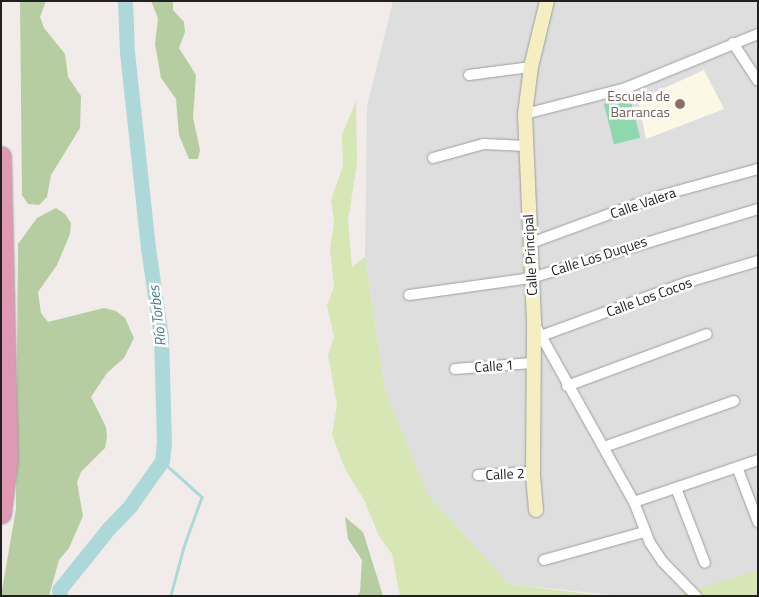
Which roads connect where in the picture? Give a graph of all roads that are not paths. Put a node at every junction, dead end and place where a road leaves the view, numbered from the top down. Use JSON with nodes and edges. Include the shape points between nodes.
{"nodes":[{"id":1,"x":547,"y":1,"type":"edge"},
{"id":2,"x":758,"y":34,"type":"edge"},
{"id":3,"x":733,"y":43,"type":"junction"},
{"id":4,"x":531,"y":67,"type":"junction"},
{"id":5,"x":469,"y":75,"type":"dead end"},
{"id":6,"x":758,"y":81,"type":"edge"},
{"id":7,"x":525,"y":114,"type":"junction"},
{"id":8,"x":526,"y":146,"type":"junction"},
{"id":9,"x":1,"y":156,"type":"edge"},
{"id":10,"x":433,"y":158,"type":"dead end"},
{"id":11,"x":758,"y":169,"type":"edge"},
{"id":12,"x":758,"y":209,"type":"edge"},
{"id":13,"x":531,"y":243,"type":"junction"},
{"id":14,"x":758,"y":261,"type":"edge"},
{"id":15,"x":531,"y":278,"type":"junction"},
{"id":16,"x":409,"y":295,"type":"dead end"},
{"id":17,"x":534,"y":322,"type":"junction"},
{"id":18,"x":707,"y":334,"type":"dead end"},
{"id":19,"x":541,"y":336,"type":"junction"},
{"id":20,"x":532,"y":363,"type":"junction"},
{"id":21,"x":456,"y":368,"type":"dead end"},
{"id":22,"x":567,"y":386,"type":"junction"},
{"id":23,"x":734,"y":401,"type":"dead end"},
{"id":24,"x":604,"y":448,"type":"junction"},
{"id":25,"x":758,"y":460,"type":"edge"},
{"id":26,"x":737,"y":467,"type":"junction"},
{"id":27,"x":533,"y":472,"type":"junction"},
{"id":28,"x":478,"y":475,"type":"dead end"},
{"id":29,"x":676,"y":488,"type":"junction"},
{"id":30,"x":634,"y":502,"type":"junction"},
{"id":31,"x":536,"y":510,"type":"dead end"},
{"id":32,"x":1,"y":514,"type":"edge"},
{"id":33,"x":758,"y":522,"type":"edge"},
{"id":34,"x":644,"y":532,"type":"junction"},
{"id":35,"x":544,"y":560,"type":"dead end"},
{"id":36,"x":705,"y":563,"type":"dead end"},
{"id":37,"x":696,"y":596,"type":"edge"}],
"edges":[{"from":1,"to":4,"type":"street","name":"Calle Principal"},
{"from":2,"to":3,"type":"street"},
{"from":3,"to":6,"type":"street"},
{"from":3,"to":7,"type":"street","via":[[626,88]]},
{"from":4,"to":5,"type":"street"},
{"from":4,"to":7,"type":"street","name":"Calle Principal"},
{"from":7,"to":8,"type":"street","name":"Calle Principal"},
{"from":8,"to":10,"type":"street","via":[[484,144]]},
{"from":8,"to":13,"type":"street","name":"Calle Principal"},
{"from":9,"to":32,"type":"highway","via":[[8,458]]},
{"from":11,"to":13,"type":"street","name":"Calle Valera","via":[[659,196]]},
{"from":12,"to":15,"type":"street","name":"Calle Los Duques"},
{"from":13,"to":15,"type":"street","name":"Calle Principal"},
{"from":14,"to":19,"type":"street","name":"Calle Los Cocos","via":[[688,282]]},
{"from":15,"to":16,"type":"street","name":"Calle Los Duques"},
{"from":15,"to":17,"type":"street","name":"Calle Principal"},
{"from":17,"to":19,"type":"street"},
{"from":17,"to":20,"type":"street","name":"Calle Principal"},
{"from":18,"to":22,"type":"street"},
{"from":19,"to":22,"type":"street"},
{"from":20,"to":21,"type":"street","name":"Calle 1"},
{"from":20,"to":27,"type":"street","name":"Calle Principal"},
{"from":22,"to":24,"type":"street"},
{"from":23,"to":24,"type":"street"},
{"from":24,"to":30,"type":"street"},
{"from":25,"to":26,"type":"street"},
{"from":26,"to":29,"type":"street"},
{"from":26,"to":33,"type":"street"},
{"from":27,"to":28,"type":"street","name":"Calle 2"},
{"from":27,"to":31,"type":"street","name":"Calle Principal"},
{"from":29,"to":30,"type":"street"},
{"from":29,"to":36,"type":"street"},
{"from":30,"to":34,"type":"street"},
{"from":34,"to":35,"type":"street"},
{"from":34,"to":37,"type":"street","via":[[662,561]]}]}
